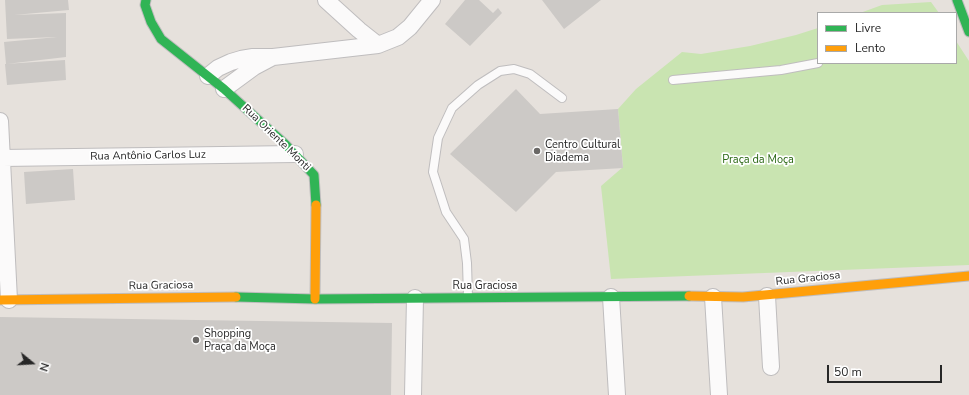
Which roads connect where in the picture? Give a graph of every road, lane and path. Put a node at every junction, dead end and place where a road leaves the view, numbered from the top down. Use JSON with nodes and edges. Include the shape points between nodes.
{"nodes":[{"id":1,"x":146,"y":0,"type":"edge"},
{"id":2,"x":326,"y":0,"type":"edge"},
{"id":3,"x":432,"y":0,"type":"edge"},
{"id":4,"x":957,"y":0,"type":"edge"},
{"id":5,"x":966,"y":29,"type":"edge"},
{"id":6,"x":378,"y":45,"type":"junction"},
{"id":7,"x":273,"y":57,"type":"junction"},
{"id":8,"x":817,"y":63,"type":"edge"},
{"id":9,"x":208,"y":76,"type":"junction"},
{"id":10,"x":673,"y":80,"type":"dead end"},
{"id":11,"x":224,"y":89,"type":"junction"},
{"id":12,"x":562,"y":98,"type":"dead end"},
{"id":13,"x":0,"y":121,"type":"edge"},
{"id":14,"x":295,"y":154,"type":"junction"},
{"id":15,"x":2,"y":158,"type":"junction"},
{"id":16,"x":969,"y":276,"type":"edge"},
{"id":17,"x":767,"y":296,"type":"junction"},
{"id":18,"x":610,"y":297,"type":"junction"},
{"id":19,"x":713,"y":297,"type":"junction"},
{"id":20,"x":415,"y":298,"type":"junction"},
{"id":21,"x":468,"y":298,"type":"junction"},
{"id":22,"x":315,"y":299,"type":"junction"},
{"id":23,"x":5,"y":300,"type":"edge"},
{"id":24,"x":771,"y":367,"type":"dead end"},
{"id":25,"x":413,"y":395,"type":"edge"},
{"id":26,"x":617,"y":395,"type":"edge"},
{"id":27,"x":719,"y":395,"type":"edge"}],
"edges":[{"from":1,"to":9,"type":"street","name":"Rua Oriente Monti","via":[[145,5],[151,22],[161,39]]},
{"from":2,"to":6,"type":"street"},
{"from":3,"to":6,"type":"street","via":[[410,27],[398,37]]},
{"from":4,"to":5,"type":"street"},
{"from":6,"to":7,"type":"street"},
{"from":7,"to":9,"type":"street","via":[[241,58],[218,68]]},
{"from":7,"to":11,"type":"street","via":[[254,67]]},
{"from":8,"to":10,"type":"lane","via":[[781,70]]},
{"from":9,"to":11,"type":"street","name":"Rua Oriente Monti"},
{"from":11,"to":14,"type":"street","name":"Rua Oriente Monti"},
{"from":12,"to":21,"type":"lane","via":[[530,74],[514,70],[500,71],[478,85],[452,108],[438,138],[433,172],[446,212],[464,239]]},
{"from":13,"to":15,"type":"street"},
{"from":14,"to":15,"type":"street","name":"Rua Antônio Carlos Luz"},
{"from":14,"to":22,"type":"street","name":"Rua Oriente Monti","via":[[314,175]]},
{"from":15,"to":23,"type":"street"},
{"from":16,"to":17,"type":"street","name":"Rua Graciosa"},
{"from":17,"to":19,"type":"street","name":"Rua Graciosa"},
{"from":17,"to":24,"type":"street"},
{"from":18,"to":19,"type":"street","name":"Rua Graciosa"},
{"from":18,"to":21,"type":"street","name":"Rua Graciosa"},
{"from":18,"to":26,"type":"street"},
{"from":19,"to":27,"type":"street"},
{"from":20,"to":21,"type":"street","name":"Rua Graciosa"},
{"from":20,"to":22,"type":"street","name":"Rua Graciosa"},
{"from":20,"to":25,"type":"street"},
{"from":22,"to":23,"type":"street","name":"Rua Graciosa","via":[[244,297]]}]}
